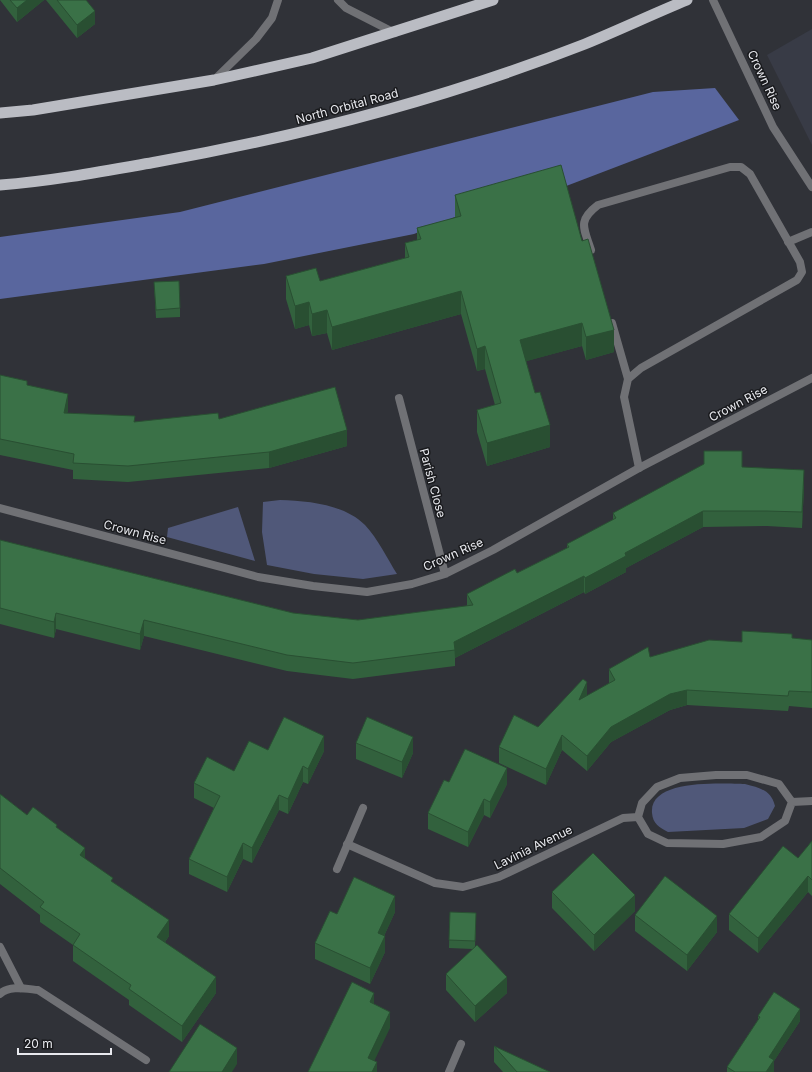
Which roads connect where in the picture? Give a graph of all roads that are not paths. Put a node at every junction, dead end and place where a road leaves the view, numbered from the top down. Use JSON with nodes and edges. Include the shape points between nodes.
{"nodes":[{"id":1,"x":278,"y":0,"type":"edge"},
{"id":2,"x":338,"y":0,"type":"edge"},
{"id":3,"x":493,"y":0,"type":"edge"},
{"id":4,"x":687,"y":0,"type":"edge"},
{"id":5,"x":713,"y":0,"type":"edge"},
{"id":6,"x":395,"y":33,"type":"junction"},
{"id":7,"x":214,"y":80,"type":"junction"},
{"id":8,"x":0,"y":113,"type":"edge"},
{"id":9,"x":0,"y":185,"type":"edge"},
{"id":10,"x":812,"y":187,"type":"edge"},
{"id":11,"x":812,"y":232,"type":"edge"},
{"id":12,"x":788,"y":242,"type":"junction"},
{"id":13,"x":593,"y":260,"type":"edge"},
{"id":14,"x":608,"y":312,"type":"edge"},
{"id":15,"x":812,"y":378,"type":"edge"},
{"id":16,"x":628,"y":379,"type":"junction"},
{"id":17,"x":399,"y":398,"type":"dead end"},
{"id":18,"x":640,"y":468,"type":"junction"},
{"id":19,"x":0,"y":508,"type":"edge"},
{"id":20,"x":444,"y":574,"type":"junction"},
{"id":21,"x":812,"y":801,"type":"edge"},
{"id":22,"x":792,"y":802,"type":"junction"},
{"id":23,"x":363,"y":808,"type":"dead end"},
{"id":24,"x":638,"y":817,"type":"junction"},
{"id":25,"x":347,"y":844,"type":"junction"},
{"id":26,"x":337,"y":869,"type":"dead end"},
{"id":27,"x":0,"y":947,"type":"edge"},
{"id":28,"x":21,"y":988,"type":"junction"},
{"id":29,"x":0,"y":994,"type":"edge"},
{"id":30,"x":461,"y":1044,"type":"dead end"},
{"id":31,"x":146,"y":1060,"type":"dead end"},
{"id":32,"x":448,"y":1072,"type":"edge"}],
"edges":[{"from":1,"to":7,"type":"street","via":[[272,18],[256,39]]},
{"from":2,"to":6,"type":"street","via":[[346,8]]},
{"from":3,"to":6,"type":"highway"},
{"from":4,"to":9,"type":"highway","name":"North Orbital Road","via":[[584,44],[458,88],[330,125],[225,150],[105,171]]},
{"from":5,"to":10,"type":"street","name":"Crown Rise","via":[[773,127]]},
{"from":6,"to":7,"type":"highway","via":[[312,58]]},
{"from":7,"to":8,"type":"highway","via":[[33,110]]},
{"from":11,"to":12,"type":"street"},
{"from":12,"to":13,"type":"street","via":[[750,174],[741,167],[730,167],[598,205],[588,213],[583,224]]},
{"from":12,"to":16,"type":"street","via":[[800,262],[802,272],[797,280],[641,368]]},
{"from":14,"to":16,"type":"street"},
{"from":15,"to":18,"type":"street","name":"Crown Rise"},
{"from":16,"to":18,"type":"street","via":[[624,397]]},
{"from":17,"to":20,"type":"street","name":"Parish Close"},
{"from":18,"to":20,"type":"street","name":"Crown Rise","via":[[493,550]]},
{"from":19,"to":20,"type":"street","name":"Crown Rise","via":[[258,577],[313,586],[367,592],[412,584]]},
{"from":21,"to":22,"type":"street"},
{"from":22,"to":24,"type":"street","via":[[779,784],[747,775],[680,778],[657,787],[642,803]]},
{"from":22,"to":24,"type":"street","via":[[785,821],[760,837],[723,844],[667,843],[648,834]]},
{"from":23,"to":25,"type":"street"},
{"from":24,"to":25,"type":"street","name":"Lavinia Avenue","via":[[623,818],[499,877],[463,887],[435,883]]},
{"from":25,"to":26,"type":"street"},
{"from":27,"to":28,"type":"street"},
{"from":28,"to":29,"type":"street"},
{"from":28,"to":31,"type":"street","via":[[38,990]]},
{"from":30,"to":32,"type":"street"}]}
